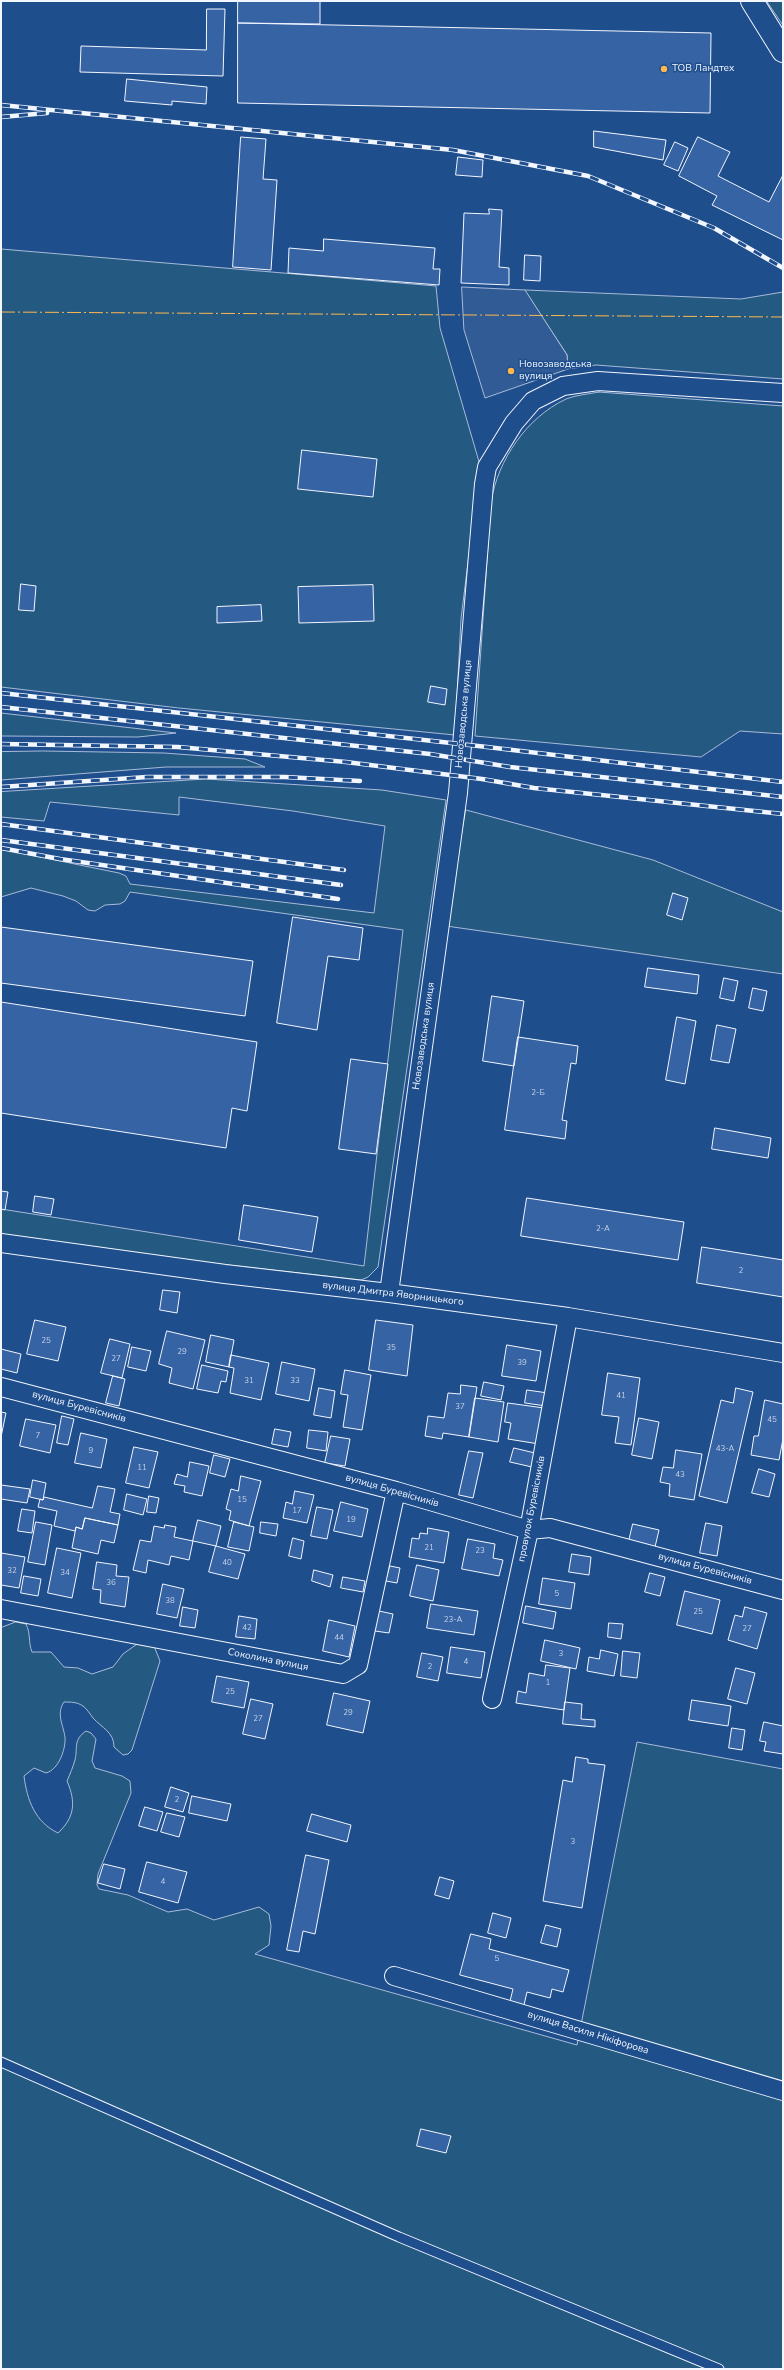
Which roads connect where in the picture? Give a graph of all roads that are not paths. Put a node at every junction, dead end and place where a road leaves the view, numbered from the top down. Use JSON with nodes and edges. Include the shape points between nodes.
{"nodes":[{"id":1,"x":752,"y":1,"type":"edge"},
{"id":2,"x":783,"y":51,"type":"edge"},
{"id":3,"x":783,"y":393,"type":"edge"},
{"id":4,"x":1,"y":1242,"type":"edge"},
{"id":5,"x":389,"y":1293,"type":"junction"},
{"id":6,"x":568,"y":1317,"type":"junction"},
{"id":7,"x":783,"y":1353,"type":"edge"},
{"id":8,"x":1,"y":1387,"type":"edge"},
{"id":9,"x":396,"y":1491,"type":"junction"},
{"id":10,"x":529,"y":1530,"type":"junction"},
{"id":11,"x":783,"y":1590,"type":"edge"},
{"id":12,"x":1,"y":1609,"type":"edge"},
{"id":13,"x":492,"y":1699,"type":"dead end"},
{"id":14,"x":394,"y":1976,"type":"dead end"},
{"id":15,"x":1,"y":2062,"type":"edge"},
{"id":16,"x":783,"y":2091,"type":"edge"},
{"id":17,"x":719,"y":2369,"type":"edge"}],
"edges":[{"from":1,"to":2,"type":"street"},
{"from":3,"to":5,"type":"street","name":"Новозаводська вулиця","via":[[598,381],[563,386],[533,401],[514,423],[487,467],[458,793]]},
{"from":4,"to":5,"type":"street","name":"вулиця Дмитра Яворницького","via":[[225,1274]]},
{"from":5,"to":6,"type":"street","name":"вулиця Дмитра Яворницького"},
{"from":6,"to":7,"type":"street","name":"вулиця Дмитра Яворницького"},
{"from":6,"to":10,"type":"street","name":"провулок Буревісників"},
{"from":8,"to":9,"type":"street","name":"вулиця Буревісників"},
{"from":9,"to":10,"type":"street","name":"вулиця Буревісників"},
{"from":9,"to":12,"type":"street","name":"Соколина вулиця","via":[[358,1665],[343,1674]]},
{"from":10,"to":11,"type":"street","name":"вулиця Буревісників","via":[[550,1528]]},
{"from":10,"to":13,"type":"street","name":"провулок Буревісників"},
{"from":14,"to":16,"type":"street","name":"вулиця Василя Нікіфорова"},
{"from":15,"to":17,"type":"lane","via":[[399,2237]]}]}
